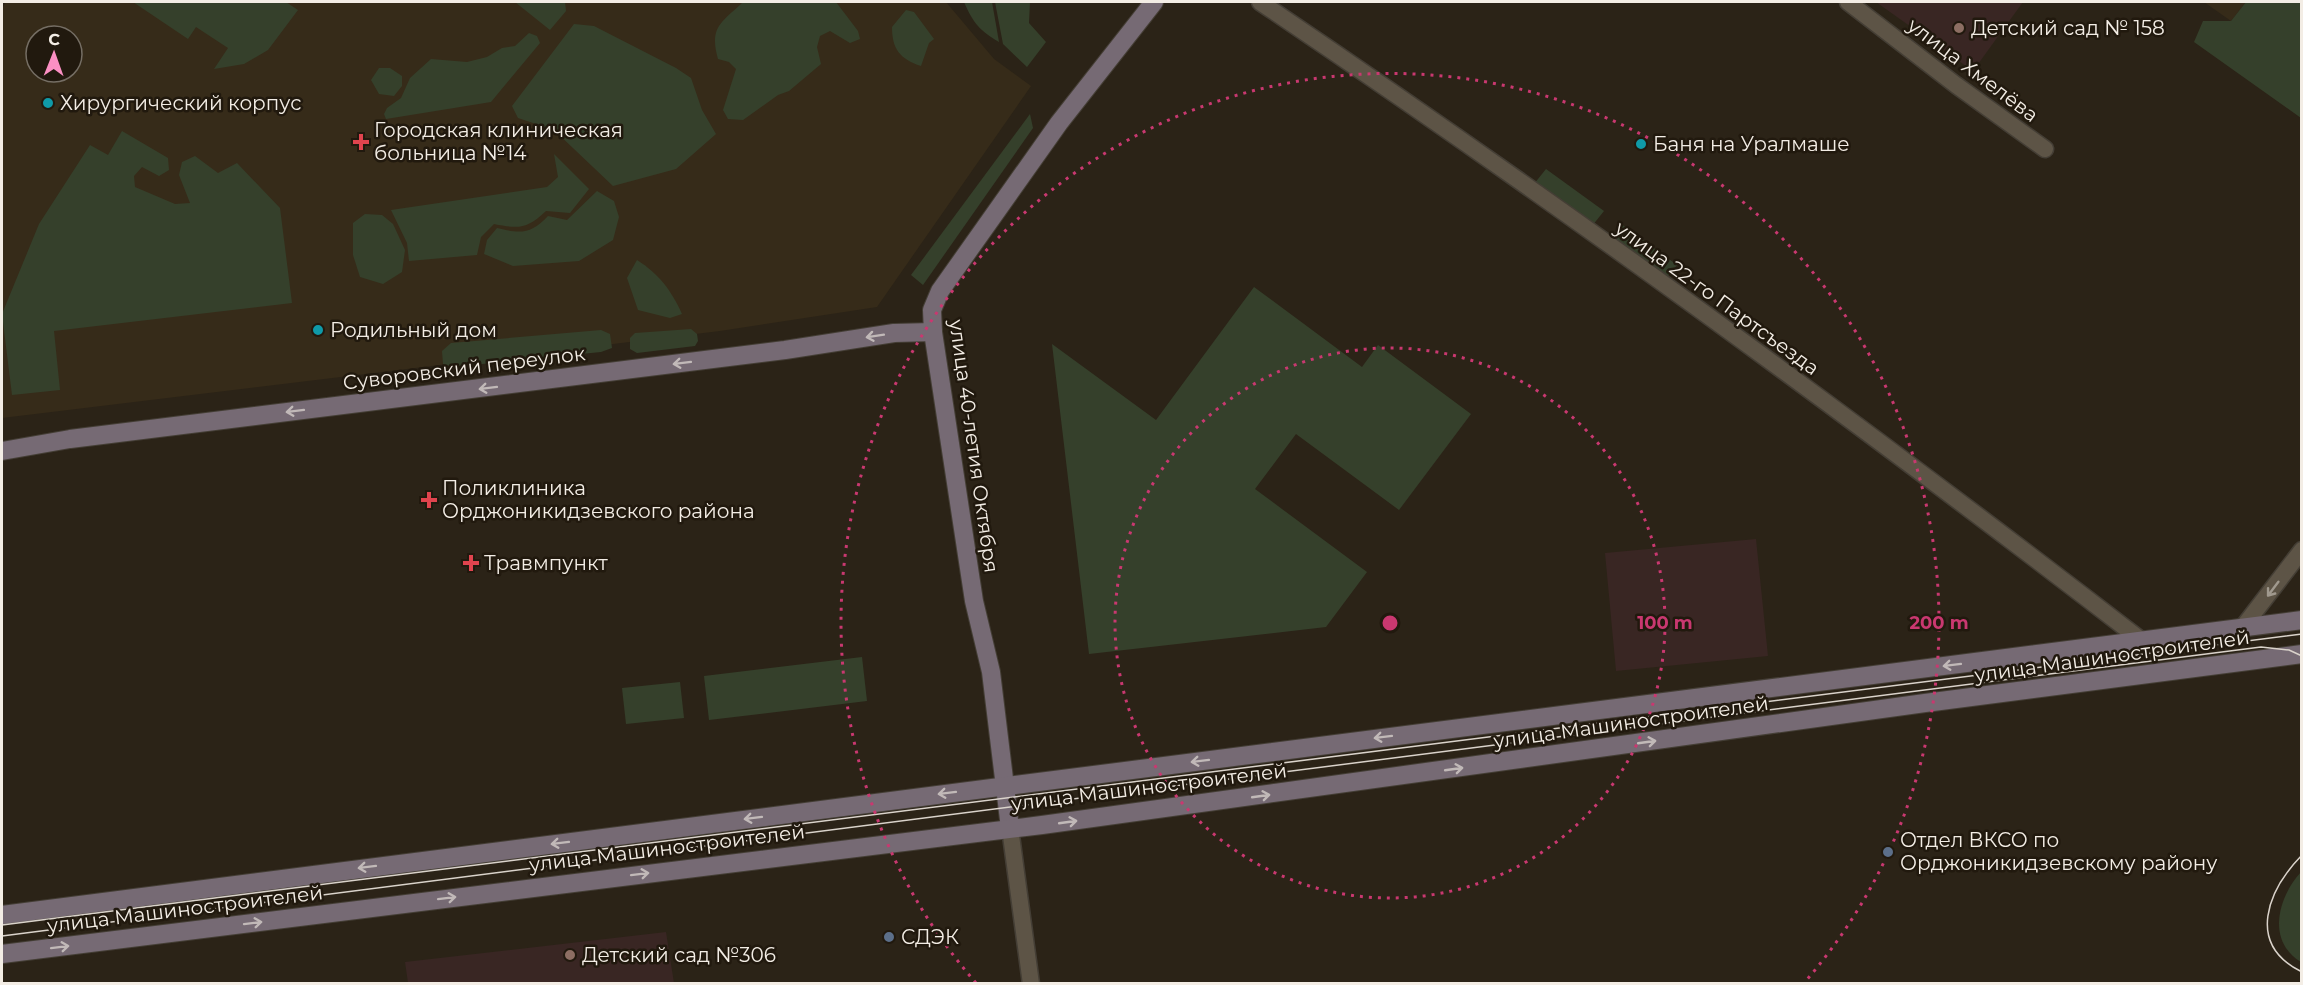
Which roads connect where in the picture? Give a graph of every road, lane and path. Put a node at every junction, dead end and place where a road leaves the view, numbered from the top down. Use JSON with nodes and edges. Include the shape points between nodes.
{"nodes":[{"id":1,"x":1154,"y":2,"type":"edge"},
{"id":2,"x":1260,"y":2,"type":"edge"},
{"id":3,"x":1848,"y":2,"type":"edge"},
{"id":4,"x":2045,"y":149,"type":"dead end"},
{"id":5,"x":933,"y":332,"type":"junction"},
{"id":6,"x":2,"y":451,"type":"edge"},
{"id":7,"x":2301,"y":550,"type":"edge"},
{"id":8,"x":2301,"y":558,"type":"edge"},
{"id":9,"x":2301,"y":574,"type":"edge"},
{"id":10,"x":2301,"y":620,"type":"edge"},
{"id":11,"x":2243,"y":627,"type":"junction"},
{"id":12,"x":2141,"y":640,"type":"junction"},
{"id":13,"x":2301,"y":654,"type":"edge"},
{"id":14,"x":1005,"y":786,"type":"junction"},
{"id":15,"x":1010,"y":828,"type":"junction"},
{"id":16,"x":2,"y":915,"type":"edge"},
{"id":17,"x":2,"y":954,"type":"edge"},
{"id":18,"x":1031,"y":984,"type":"edge"}],
"edges":[{"from":1,"to":5,"type":"main road","name":"улица 40-летия Октября","via":[[1059,123],[940,291],[933,310]]},
{"from":2,"to":12,"type":"street","name":"улица 22-го Партсъезда","via":[[1676,293],[1899,455]]},
{"from":3,"to":4,"type":"street","name":"улица Хмелёва"},
{"from":5,"to":6,"type":"main road","name":"Суворовский переулок","one_way":true,"via":[[894,333]]},
{"from":5,"to":14,"type":"main road","name":"улица 40-летия Октября","via":[[974,601],[991,672]]},
{"from":7,"to":11,"type":"street","one_way":true},
{"from":8,"to":9,"type":"street"},
{"from":10,"to":11,"type":"main road","name":"улица Машиностроителей"},
{"from":11,"to":12,"type":"main road","name":"улица Машиностроителей"},
{"from":12,"to":14,"type":"main road","name":"улица Машиностроителей","one_way":true},
{"from":15,"to":13,"type":"main road","name":"улица Машиностроителей","one_way":true},
{"from":14,"to":15,"type":"main road","name":"улица 40-летия Октября"},
{"from":14,"to":16,"type":"main road","name":"улица Машиностроителей","one_way":true},
{"from":17,"to":15,"type":"main road","name":"улица Машиностроителей","one_way":true},
{"from":15,"to":18,"type":"street"}]}
